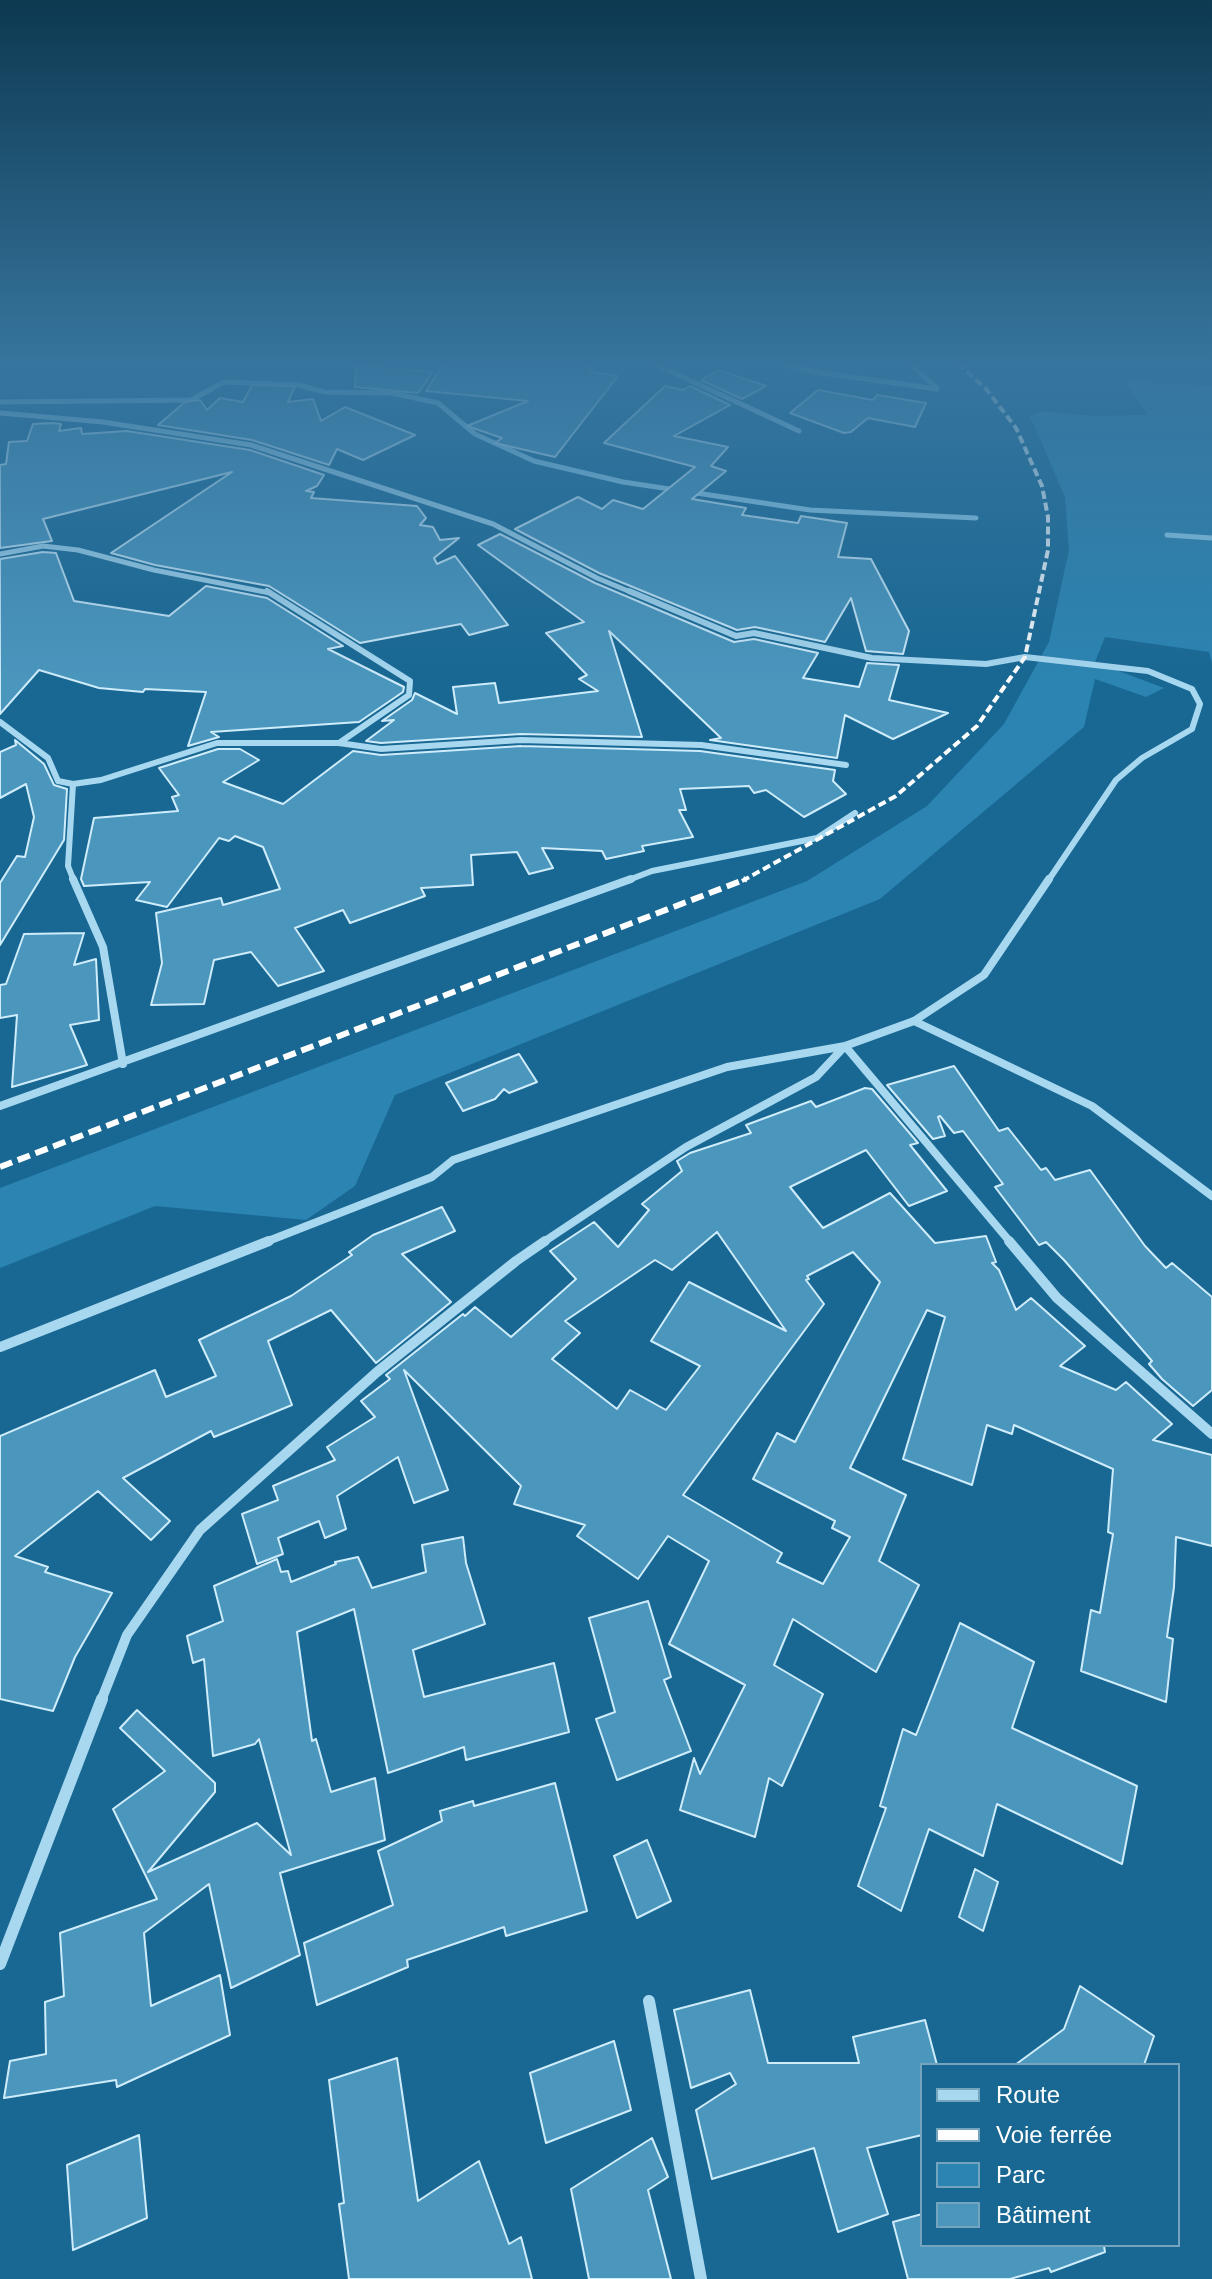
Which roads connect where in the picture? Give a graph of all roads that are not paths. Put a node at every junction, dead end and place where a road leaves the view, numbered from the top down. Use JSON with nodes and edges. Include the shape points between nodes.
{"nodes":[{"id":1,"x":332,"y":471,"type":"edge"},
{"id":2,"x":0,"y":554,"type":"edge"},
{"id":3,"x":0,"y":722,"type":"edge"},
{"id":4,"x":339,"y":743,"type":"junction"},
{"id":5,"x":846,"y":765,"type":"dead end"},
{"id":6,"x":73,"y":784,"type":"junction"},
{"id":7,"x":855,"y":813,"type":"dead end"},
{"id":8,"x":914,"y":1021,"type":"junction"},
{"id":9,"x":845,"y":1046,"type":"junction"},
{"id":10,"x":123,"y":1064,"type":"junction"},
{"id":11,"x":0,"y":1106,"type":"edge"},
{"id":12,"x":1212,"y":1196,"type":"edge"},
{"id":13,"x":0,"y":1347,"type":"edge"},
{"id":14,"x":1212,"y":1434,"type":"edge"},
{"id":15,"x":0,"y":1964,"type":"edge"},
{"id":16,"x":649,"y":2001,"type":"dead end"},
{"id":17,"x":701,"y":2279,"type":"edge"}],
"edges":[{"from":1,"to":8,"type":"street","via":[[493,524],[597,578],[736,636],[754,633],[872,658],[986,664],[1025,657],[1148,671],[1192,689],[1200,704],[1192,729],[1116,780],[984,975]]},
{"from":2,"to":4,"type":"street","via":[[43,546],[78,550],[265,590],[410,681],[409,695]]},
{"from":3,"to":6,"type":"street","via":[[48,758],[58,781]]},
{"from":4,"to":5,"type":"street","via":[[381,749],[521,740],[701,745]]},
{"from":4,"to":6,"type":"street","via":[[217,743]]},
{"from":6,"to":10,"type":"street","via":[[68,866],[103,947]]},
{"from":7,"to":10,"type":"street","via":[[817,838],[652,871]]},
{"from":8,"to":9,"type":"street"},
{"from":8,"to":12,"type":"street","via":[[1092,1106]]},
{"from":9,"to":13,"type":"street","via":[[727,1067],[453,1160],[432,1177]]},
{"from":9,"to":14,"type":"street","via":[[1057,1298]]},
{"from":9,"to":15,"type":"street","via":[[816,1077],[686,1147],[516,1261],[377,1372],[200,1530],[127,1635]]},
{"from":10,"to":11,"type":"street"},
{"from":16,"to":17,"type":"street"}]}
